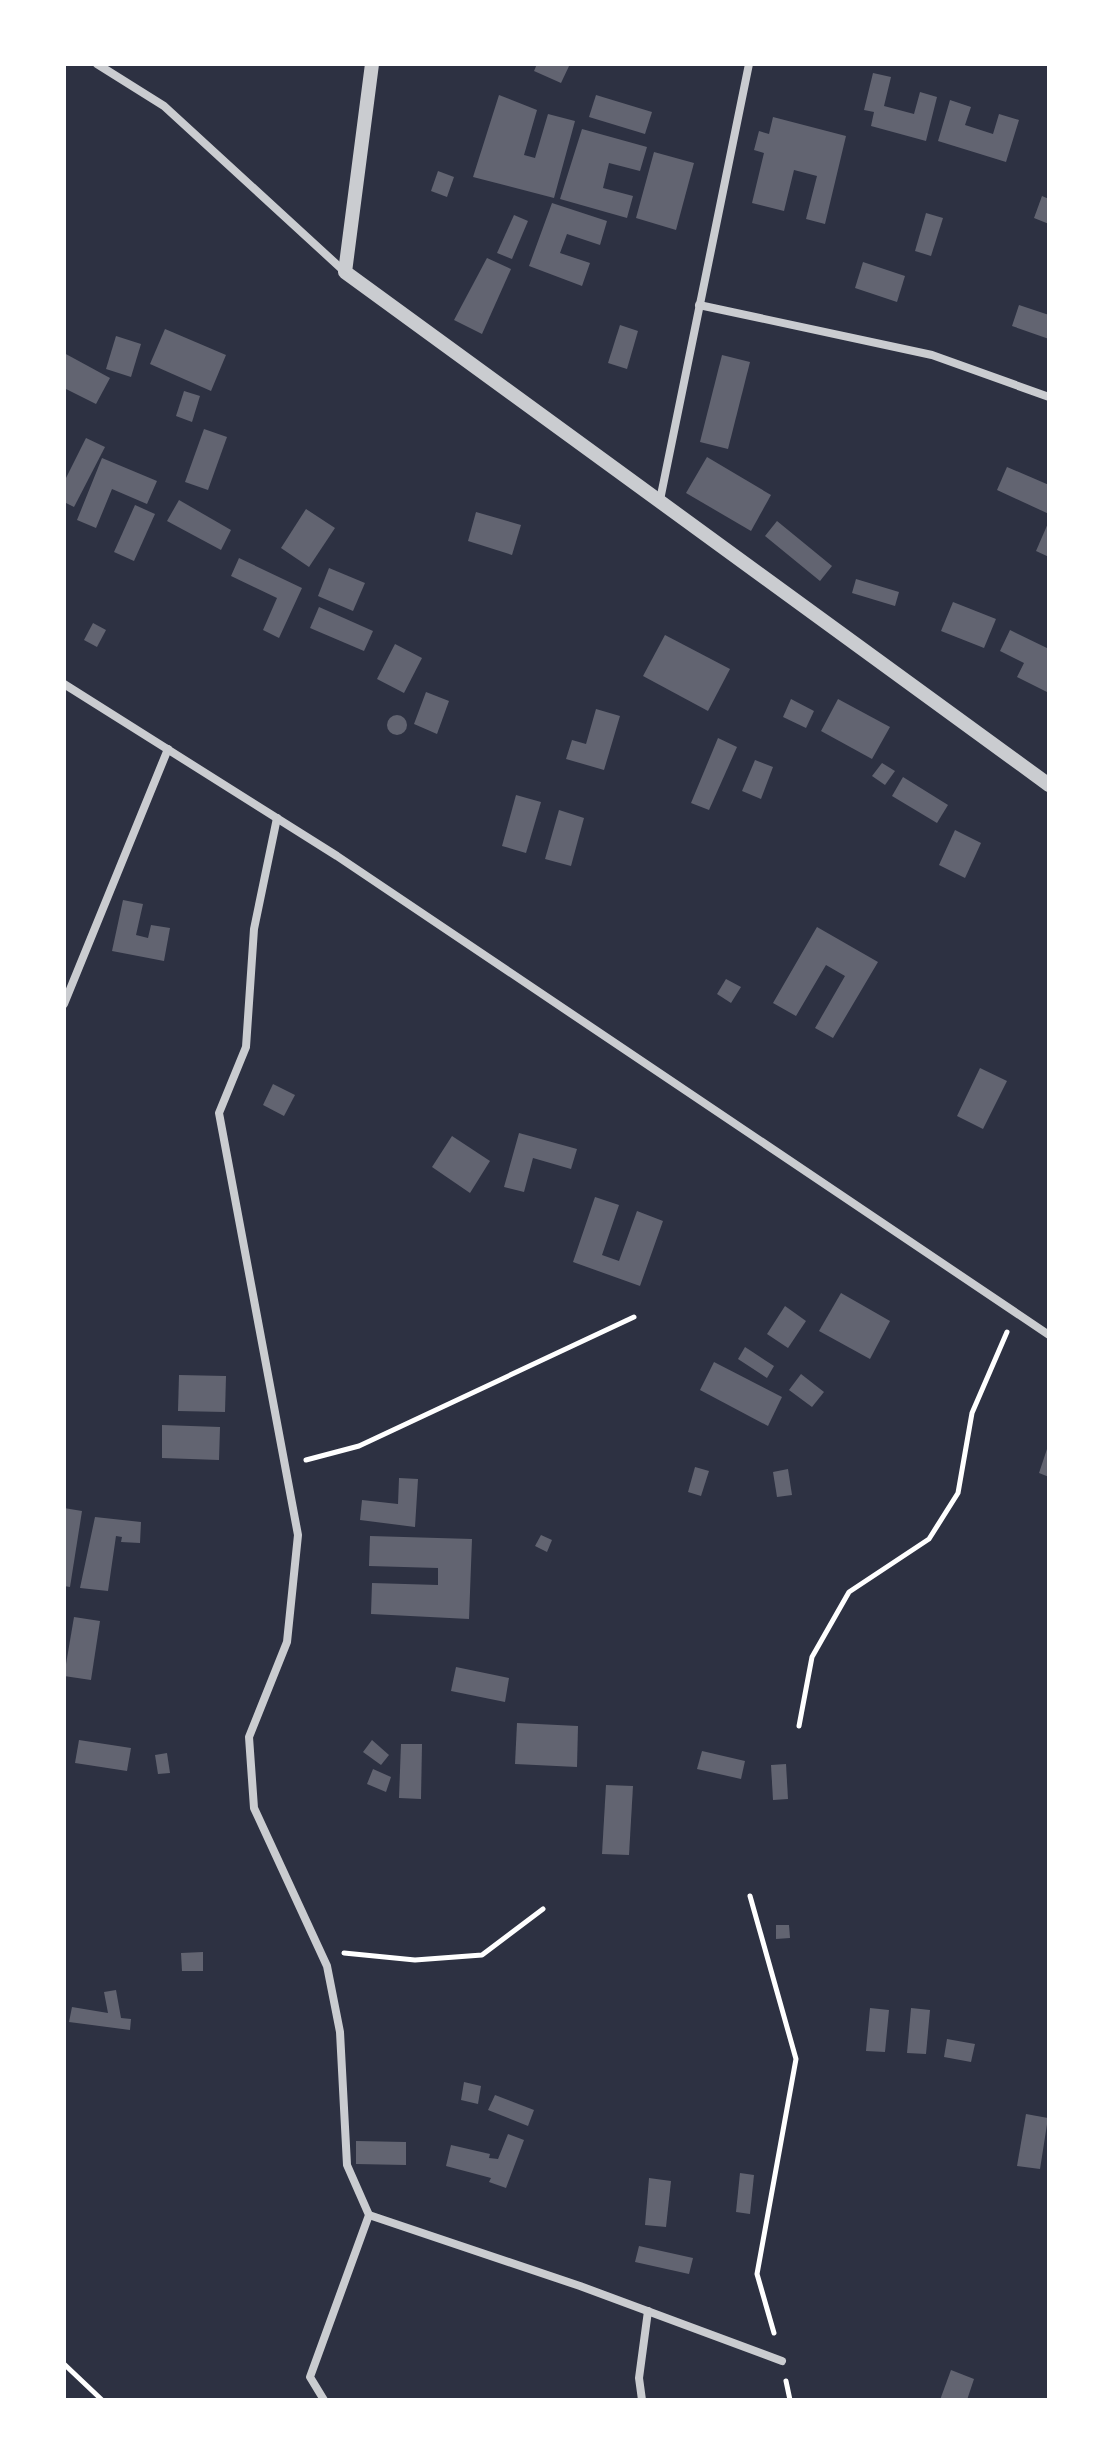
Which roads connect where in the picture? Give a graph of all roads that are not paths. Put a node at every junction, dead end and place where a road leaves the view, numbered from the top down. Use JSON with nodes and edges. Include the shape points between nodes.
{"nodes":[{"id":1,"x":97,"y":64,"type":"edge"},
{"id":2,"x":372,"y":64,"type":"edge"},
{"id":3,"x":749,"y":64,"type":"edge"},
{"id":4,"x":345,"y":272,"type":"junction"},
{"id":5,"x":699,"y":305,"type":"junction"},
{"id":6,"x":1049,"y":397,"type":"edge"},
{"id":7,"x":660,"y":500,"type":"junction"},
{"id":8,"x":64,"y":684,"type":"edge"},
{"id":9,"x":168,"y":749,"type":"junction"},
{"id":10,"x":1049,"y":785,"type":"edge"},
{"id":11,"x":277,"y":818,"type":"junction"},
{"id":12,"x":64,"y":1004,"type":"edge"},
{"id":13,"x":1049,"y":1335,"type":"edge"},
{"id":14,"x":369,"y":2215,"type":"junction"},
{"id":15,"x":648,"y":2311,"type":"junction"},
{"id":16,"x":782,"y":2361,"type":"road end"},
{"id":17,"x":324,"y":2400,"type":"edge"},
{"id":18,"x":642,"y":2400,"type":"edge"}],
"edges":[{"from":1,"to":4,"type":"street","via":[[164,106]]},
{"from":2,"to":4,"type":"street"},
{"from":3,"to":5,"type":"street"},
{"from":4,"to":7,"type":"street"},
{"from":5,"to":6,"type":"street","via":[[932,355]]},
{"from":5,"to":7,"type":"street"},
{"from":7,"to":10,"type":"street"},
{"from":8,"to":9,"type":"street"},
{"from":9,"to":11,"type":"street"},
{"from":9,"to":12,"type":"street"},
{"from":11,"to":13,"type":"street"},
{"from":11,"to":14,"type":"street","via":[[254,929],[246,1047],[219,1113],[298,1535],[287,1642],[249,1737],[254,1808],[327,1966],[340,2032],[347,2165]]},
{"from":14,"to":15,"type":"street"},
{"from":14,"to":17,"type":"street","via":[[310,2377]]},
{"from":15,"to":16,"type":"street"},
{"from":15,"to":18,"type":"street","via":[[639,2378]]}]}
